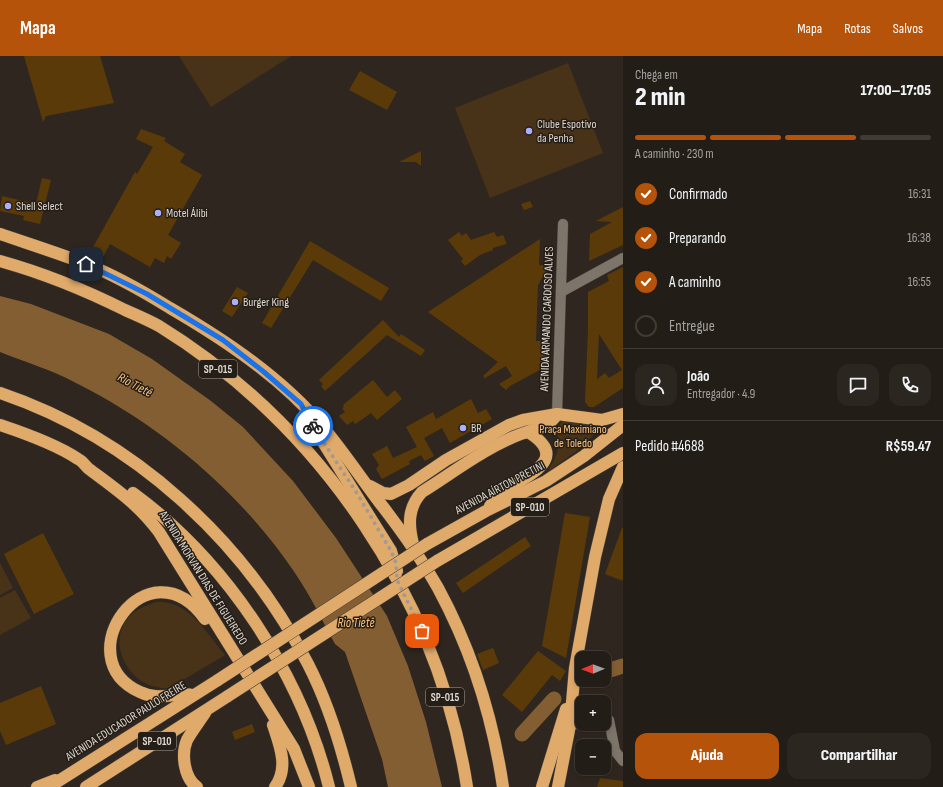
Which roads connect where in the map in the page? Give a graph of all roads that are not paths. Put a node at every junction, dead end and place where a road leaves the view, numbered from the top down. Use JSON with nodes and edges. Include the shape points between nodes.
{"nodes":[{"id":1,"x":563,"y":224,"type":"dead end"},
{"id":2,"x":0,"y":234,"type":"edge"},
{"id":3,"x":623,"y":258,"type":"edge"},
{"id":4,"x":0,"y":262,"type":"edge"},
{"id":5,"x":561,"y":292,"type":"junction"},
{"id":6,"x":0,"y":393,"type":"edge"},
{"id":7,"x":301,"y":404,"type":"junction"},
{"id":8,"x":557,"y":414,"type":"junction"},
{"id":9,"x":623,"y":414,"type":"edge"},
{"id":10,"x":0,"y":425,"type":"edge"},
{"id":11,"x":623,"y":425,"type":"edge"},
{"id":12,"x":528,"y":432,"type":"junction"},
{"id":13,"x":623,"y":453,"type":"edge"},
{"id":14,"x":79,"y":459,"type":"junction"},
{"id":15,"x":623,"y":467,"type":"edge"},
{"id":16,"x":619,"y":483,"type":"edge"},
{"id":17,"x":366,"y":484,"type":"junction"},
{"id":18,"x":486,"y":510,"type":"junction"},
{"id":19,"x":414,"y":549,"type":"junction"},
{"id":20,"x":397,"y":580,"type":"junction"},
{"id":21,"x":228,"y":644,"type":"junction"},
{"id":22,"x":218,"y":680,"type":"joint"},
{"id":23,"x":572,"y":687,"type":"junction"},
{"id":24,"x":193,"y":695,"type":"junction"},
{"id":25,"x":266,"y":705,"type":"junction"},
{"id":26,"x":207,"y":709,"type":"junction"},
{"id":27,"x":575,"y":724,"type":"edge"},
{"id":28,"x":570,"y":725,"type":"junction"},
{"id":29,"x":611,"y":730,"type":"edge"},
{"id":30,"x":495,"y":745,"type":"junction"},
{"id":31,"x":623,"y":761,"type":"edge"},
{"id":32,"x":64,"y":777,"type":"junction"},
{"id":33,"x":37,"y":787,"type":"edge"},
{"id":34,"x":49,"y":787,"type":"edge"},
{"id":35,"x":86,"y":787,"type":"edge"},
{"id":36,"x":197,"y":787,"type":"edge"},
{"id":37,"x":275,"y":787,"type":"edge"},
{"id":38,"x":309,"y":787,"type":"edge"},
{"id":39,"x":330,"y":787,"type":"edge"},
{"id":40,"x":351,"y":787,"type":"edge"},
{"id":41,"x":467,"y":787,"type":"edge"},
{"id":42,"x":495,"y":787,"type":"edge"},
{"id":43,"x":503,"y":787,"type":"edge"},
{"id":44,"x":542,"y":787,"type":"edge"},
{"id":45,"x":558,"y":787,"type":"edge"}],
"edges":[{"from":1,"to":5,"type":"street","name":"AVENIDA ARMANDO CARDOSO ALVES"},
{"from":2,"to":7,"type":"highway","via":[[86,264],[147,294],[223,340]]},
{"from":3,"to":5,"type":"street"},
{"from":4,"to":20,"type":"highway","number":"SP-015","via":[[89,292],[158,326],[216,367],[259,403],[322,466]]},
{"from":5,"to":8,"type":"street","name":"AVENIDA ARMANDO CARDOSO ALVES"},
{"from":6,"to":40,"type":"highway","via":[[24,401],[101,439],[168,488],[230,547],[278,612],[308,665],[340,743]]},
{"from":7,"to":17,"type":"highway","via":[[323,427]]},
{"from":7,"to":20,"type":"highway","via":[[391,551],[396,563]]},
{"from":8,"to":9,"type":"highway","via":[[602,420]]},
{"from":8,"to":12,"type":"highway","via":[[548,424]]},
{"from":8,"to":17,"type":"highway","via":[[533,417],[509,425],[391,494],[382,493]]},
{"from":10,"to":14,"type":"highway","name":"AVENIDA MORVAN DIAS DE FIGUEIREDO","via":[[23,432]]},
{"from":11,"to":18,"type":"highway","name":"AVENIDA AÍRTON PRETINI","number":"SP-010","via":[[584,456],[546,481]]},
{"from":12,"to":18,"type":"highway","via":[[543,444],[545,461],[540,469],[503,492]]},
{"from":12,"to":19,"type":"highway","via":[[487,452],[422,492],[415,500],[409,520]]},
{"from":13,"to":26,"type":"highway","number":"SP-010","bridge":true,"via":[[437,561]]},
{"from":14,"to":21,"type":"highway","name":"AVENIDA MORVAN DIAS DE FIGUEIREDO","via":[[145,513]]},
{"from":14,"to":39,"type":"highway","via":[[115,479],[180,532],[213,566],[249,613],[310,724]]},
{"from":15,"to":16,"type":"highway"},
{"from":16,"to":23,"type":"highway","via":[[595,557]]},
{"from":17,"to":19,"type":"highway"},
{"from":18,"to":22,"type":"highway","name":"AVENIDA AÍRTON PRETINI","number":"SP-010","bridge":true,"via":[[427,544]]},
{"from":19,"to":30,"type":"highway","via":[[437,588],[465,646]]},
{"from":20,"to":41,"type":"highway","number":"SP-015","via":[[427,642],[456,731]]},
{"from":21,"to":24,"type":"highway","via":[[222,642],[188,599],[170,593],[150,594],[140,598],[128,606],[118,619],[112,633],[111,653],[115,669],[124,682],[148,696],[170,697],[186,693]]},
{"from":21,"to":25,"type":"highway","name":"AVENIDA MORVAN DIAS DE FIGUEIREDO"},
{"from":22,"to":24,"type":"highway","name":"AVENIDA EDUCADOR PAULO FREIRE","number":"SP-010"},
{"from":23,"to":28,"type":"highway"},
{"from":23,"to":44,"type":"highway"},
{"from":24,"to":32,"type":"highway","name":"AVENIDA EDUCADOR PAULO FREIRE","number":"SP-010"},
{"from":25,"to":37,"type":"highway","via":[[283,756],[282,773]]},
{"from":25,"to":38,"type":"highway","name":"AVENIDA MORVAN DIAS DE FIGUEIREDO","via":[[294,749]]},
{"from":26,"to":35,"type":"highway","number":"SP-010"},
{"from":26,"to":36,"type":"highway","via":[[185,746],[187,773]]},
{"from":27,"to":28,"type":"street"},
{"from":28,"to":45,"type":"highway"},
{"from":29,"to":31,"type":"street","via":[[615,751]]},
{"from":30,"to":42,"type":"highway"},
{"from":30,"to":43,"type":"highway"},
{"from":32,"to":33,"type":"highway"},
{"from":32,"to":34,"type":"highway","name":"AVENIDA EDUCADOR PAULO FREIRE","number":"SP-010"}]}
